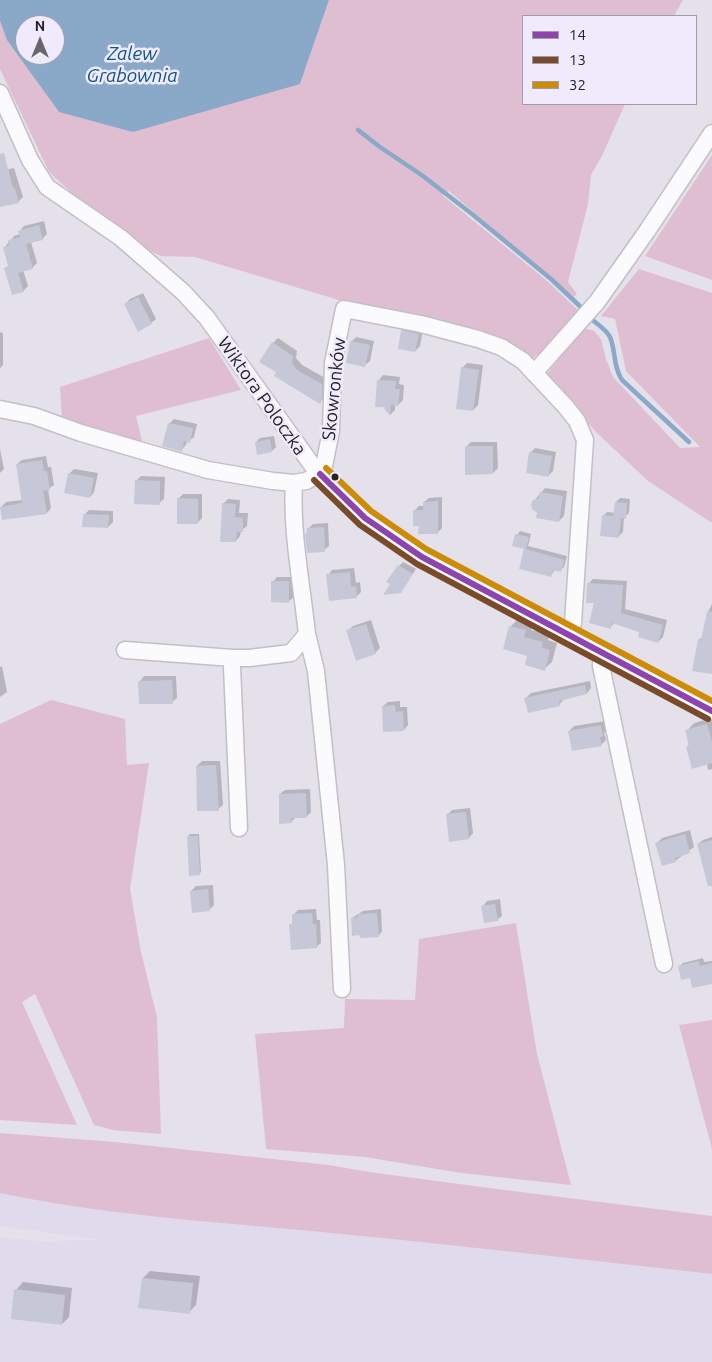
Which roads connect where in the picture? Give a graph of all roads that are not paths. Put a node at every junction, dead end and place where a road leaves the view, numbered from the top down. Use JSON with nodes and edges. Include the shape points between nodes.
{"nodes":[{"id":1,"x":0,"y":93,"type":"edge"},
{"id":2,"x":712,"y":133,"type":"edge"},
{"id":3,"x":534,"y":373,"type":"junction"},
{"id":4,"x":0,"y":409,"type":"edge"},
{"id":5,"x":320,"y":474,"type":"junction"},
{"id":6,"x":294,"y":483,"type":"junction"},
{"id":7,"x":307,"y":634,"type":"junction"},
{"id":8,"x":570,"y":637,"type":"junction"},
{"id":9,"x":125,"y":650,"type":"dead end"},
{"id":10,"x":601,"y":653,"type":"junction"},
{"id":11,"x":233,"y":658,"type":"junction"},
{"id":12,"x":712,"y":711,"type":"edge"},
{"id":13,"x":239,"y":828,"type":"dead end"},
{"id":14,"x":664,"y":964,"type":"dead end"},
{"id":15,"x":342,"y":989,"type":"dead end"}],
"edges":[{"from":1,"to":5,"type":"street","name":"Wiktora Poloczka","via":[[30,160],[47,187],[121,238],[183,292],[207,318]]},
{"from":2,"to":3,"type":"street","via":[[602,295]]},
{"from":3,"to":5,"type":"street","name":"Skowronków","via":[[523,361],[494,344],[344,308],[333,363],[331,432]]},
{"from":3,"to":8,"type":"street","name":"Skowronków","via":[[577,421],[585,440]]},
{"from":4,"to":6,"type":"street","via":[[27,414],[208,470]]},
{"from":5,"to":6,"type":"street"},
{"from":5,"to":8,"type":"street","name":"Wiktora Poloczka","via":[[355,510],[394,539]]},
{"from":6,"to":7,"type":"street","via":[[294,521]]},
{"from":7,"to":11,"type":"street","via":[[291,653]]},
{"from":7,"to":15,"type":"street","via":[[316,671],[336,865]]},
{"from":8,"to":10,"type":"street","name":"Wiktora Poloczka"},
{"from":9,"to":11,"type":"street"},
{"from":10,"to":12,"type":"street","name":"Wiktora Poloczka"},
{"from":10,"to":14,"type":"street","via":[[601,666]]},
{"from":11,"to":13,"type":"street"}]}
